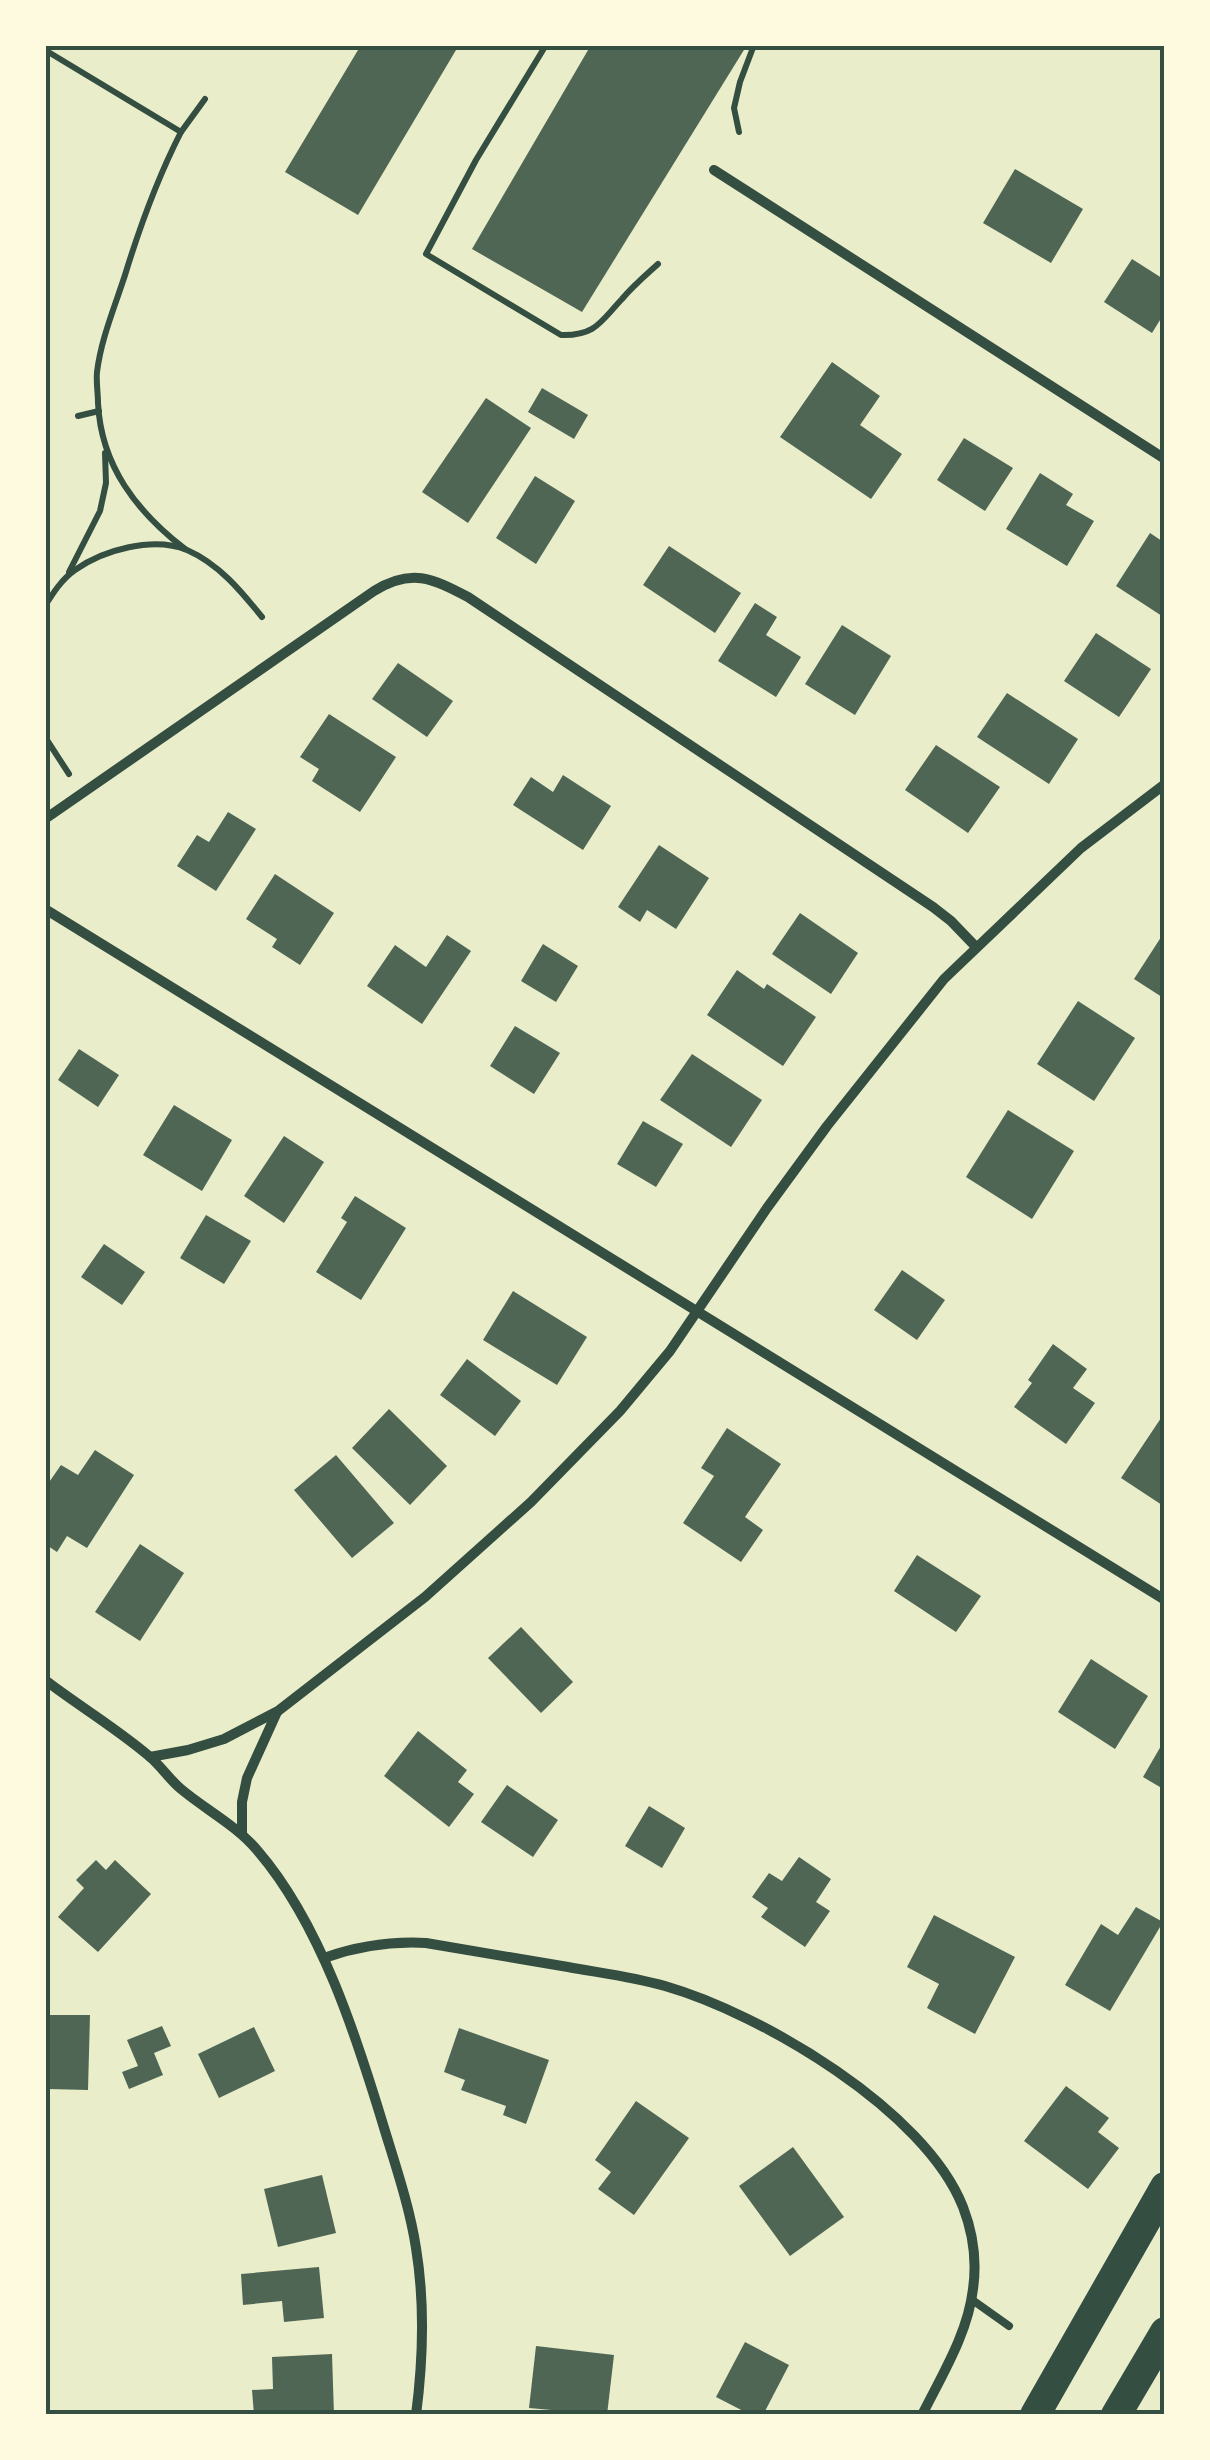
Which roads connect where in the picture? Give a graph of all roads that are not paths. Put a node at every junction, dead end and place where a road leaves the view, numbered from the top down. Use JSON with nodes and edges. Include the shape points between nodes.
{"nodes":[{"id":1,"x":714,"y":170,"type":"dead end"},
{"id":2,"x":1165,"y":459,"type":"edge"},
{"id":3,"x":1165,"y":784,"type":"edge"},
{"id":4,"x":45,"y":819,"type":"edge"},
{"id":5,"x":45,"y":909,"type":"edge"},
{"id":6,"x":976,"y":947,"type":"junction"},
{"id":7,"x":697,"y":1312,"type":"junction"},
{"id":8,"x":1165,"y":1600,"type":"edge"},
{"id":9,"x":45,"y":1680,"type":"edge"},
{"id":10,"x":278,"y":1711,"type":"junction"},
{"id":11,"x":150,"y":1756,"type":"junction"},
{"id":12,"x":242,"y":1834,"type":"junction"},
{"id":13,"x":324,"y":1958,"type":"junction"},
{"id":14,"x":1165,"y":2187,"type":"edge"},
{"id":15,"x":972,"y":2299,"type":"junction"},
{"id":16,"x":1009,"y":2326,"type":"dead end"},
{"id":17,"x":1165,"y":2332,"type":"edge"},
{"id":18,"x":416,"y":2415,"type":"edge"},
{"id":19,"x":922,"y":2415,"type":"edge"},
{"id":20,"x":1035,"y":2415,"type":"edge"},
{"id":21,"x":1116,"y":2415,"type":"edge"}],
"edges":[{"from":1,"to":2,"type":"street"},
{"from":3,"to":6,"type":"street","via":[[1080,848]]},
{"from":4,"to":6,"type":"street","via":[[388,582],[425,577],[468,597],[933,908]]},
{"from":5,"to":7,"type":"street"},
{"from":6,"to":7,"type":"street","via":[[859,1085]]},
{"from":7,"to":8,"type":"street"},
{"from":7,"to":10,"type":"street","via":[[620,1411],[532,1502]]},
{"from":9,"to":11,"type":"street"},
{"from":10,"to":11,"type":"street","via":[[224,1739]]},
{"from":10,"to":12,"type":"street","via":[[247,1778]]},
{"from":11,"to":12,"type":"street","via":[[179,1788]]},
{"from":12,"to":13,"type":"street","via":[[289,1892]]},
{"from":13,"to":15,"type":"street","via":[[384,1942],[426,1943],[664,1986],[777,2034],[889,2112],[945,2174],[972,2237]]},
{"from":13,"to":18,"type":"street","via":[[409,2213],[421,2332]]},
{"from":14,"to":20,"type":"highway"},
{"from":15,"to":16,"type":"lane"},
{"from":15,"to":19,"type":"street"},
{"from":17,"to":21,"type":"highway"}]}
